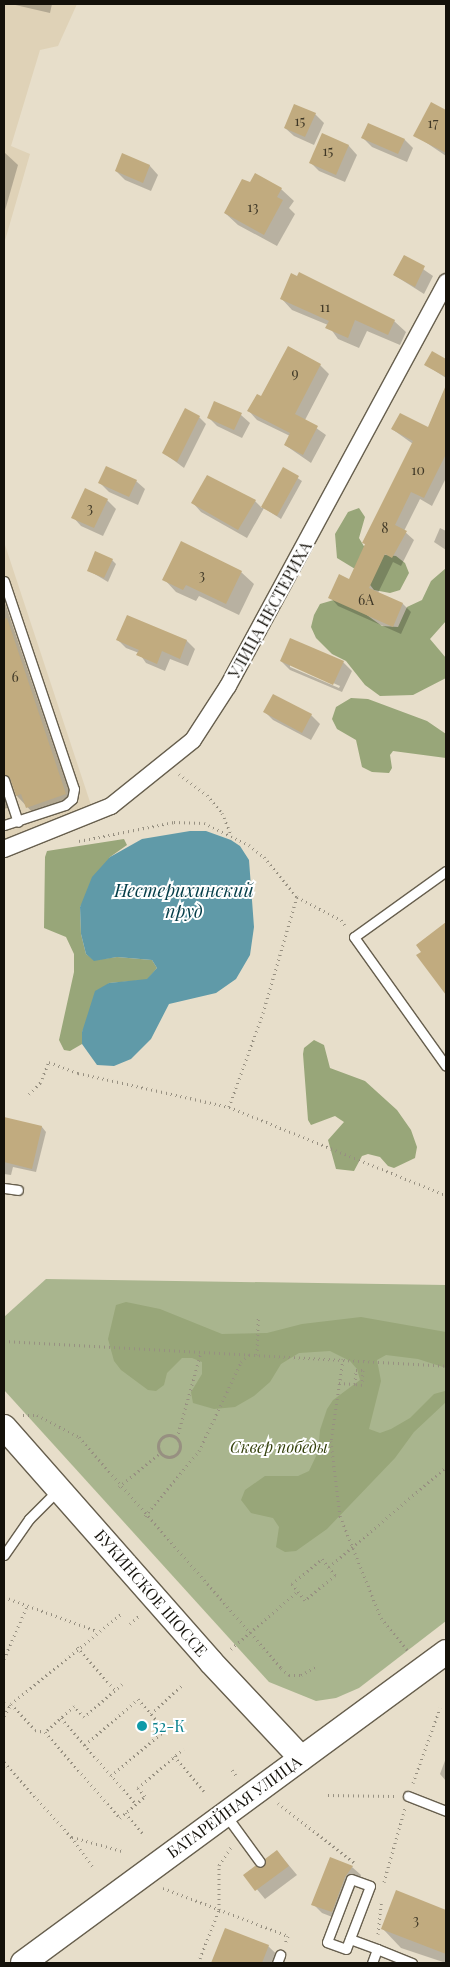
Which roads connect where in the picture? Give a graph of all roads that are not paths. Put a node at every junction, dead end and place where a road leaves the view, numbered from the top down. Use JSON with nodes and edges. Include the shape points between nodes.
{"nodes":[{"id":1,"x":446,"y":282,"type":"edge"},
{"id":2,"x":4,"y":581,"type":"edge"},
{"id":3,"x":4,"y":780,"type":"edge"},
{"id":4,"x":18,"y":822,"type":"junction"},
{"id":5,"x":4,"y":825,"type":"edge"},
{"id":6,"x":4,"y":849,"type":"edge"},
{"id":7,"x":446,"y":871,"type":"edge"},
{"id":8,"x":446,"y":1066,"type":"edge"},
{"id":9,"x":4,"y":1188,"type":"edge"},
{"id":10,"x":18,"y":1190,"type":"dead end"},
{"id":11,"x":4,"y":1427,"type":"edge"},
{"id":12,"x":60,"y":1488,"type":"junction"},
{"id":13,"x":4,"y":1555,"type":"edge"},
{"id":14,"x":446,"y":1652,"type":"edge"},
{"id":15,"x":301,"y":1758,"type":"junction"},
{"id":16,"x":408,"y":1796,"type":"road end"},
{"id":17,"x":446,"y":1811,"type":"edge"},
{"id":18,"x":225,"y":1814,"type":"junction"},
{"id":19,"x":260,"y":1862,"type":"dead end"},
{"id":20,"x":350,"y":1939,"type":"junction"},
{"id":21,"x":377,"y":1950,"type":"junction"},
{"id":22,"x":33,"y":1960,"type":"edge"},
{"id":23,"x":372,"y":1963,"type":"edge"},
{"id":24,"x":412,"y":1963,"type":"edge"}],
"edges":[{"from":1,"to":6,"type":"street","name":"УЛИЦА НЕСТЕРИХА","via":[[228,686],[193,740],[112,806]]},
{"from":2,"to":4,"type":"lane","via":[[74,790],[72,799],[65,805]]},
{"from":3,"to":4,"type":"lane"},
{"from":4,"to":5,"type":"lane"},
{"from":7,"to":8,"type":"lane","via":[[354,937]]},
{"from":9,"to":10,"type":"lane"},
{"from":11,"to":12,"type":"main road","name":"БУКИНСКОЕ ШОССЕ"},
{"from":12,"to":13,"type":"lane","via":[[29,1519]]},
{"from":12,"to":15,"type":"main road","name":"БУКИНСКОЕ ШОССЕ","via":[[211,1662]]},
{"from":14,"to":15,"type":"main road","name":"БАТАРЕЙНАЯ УЛИЦА"},
{"from":15,"to":18,"type":"main road","name":"БАТАРЕЙНАЯ УЛИЦА"},
{"from":16,"to":17,"type":"lane"},
{"from":18,"to":19,"type":"lane"},
{"from":18,"to":22,"type":"main road","name":"БАТАРЕЙНАЯ УЛИЦА"},
{"from":20,"to":20,"type":"lane","via":[[346,1949],[327,1942],[351,1879],[370,1886]]},
{"from":20,"to":21,"type":"lane"},
{"from":21,"to":23,"type":"lane"},
{"from":21,"to":24,"type":"lane"}]}
